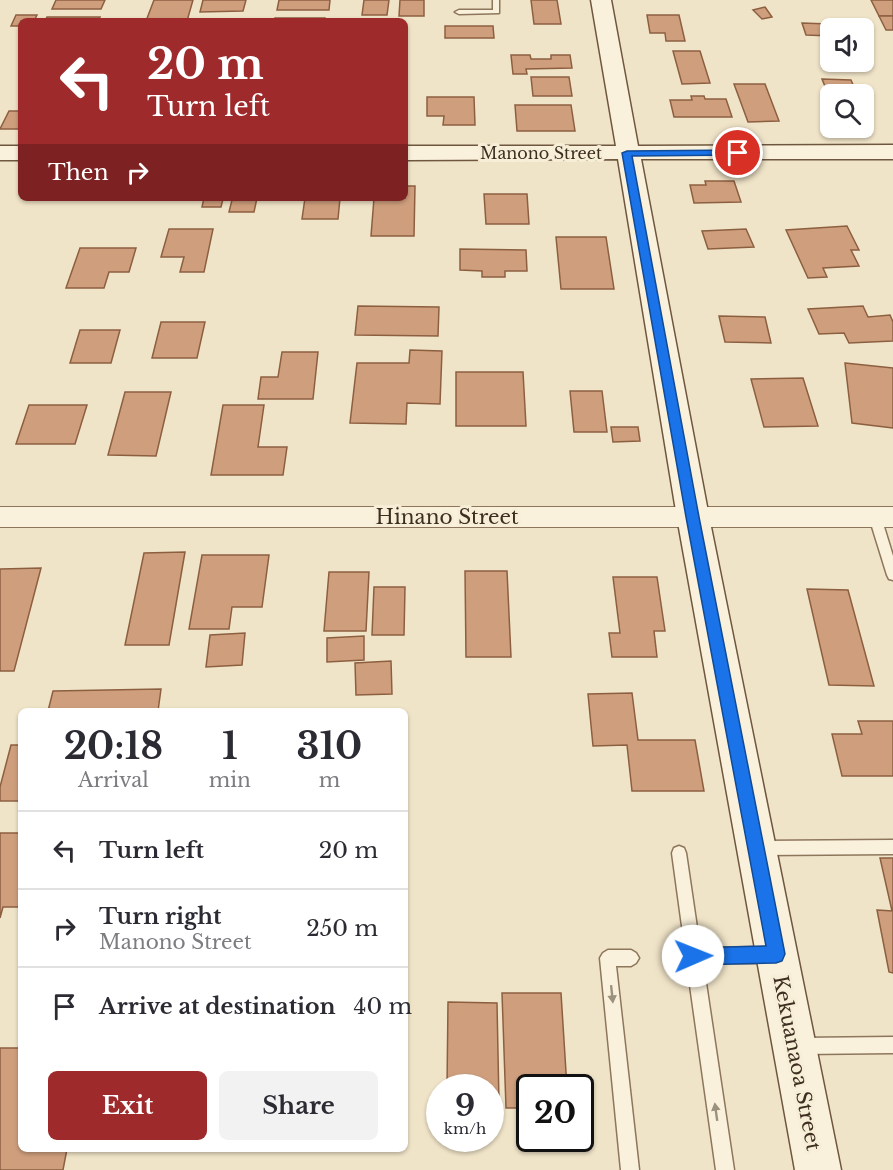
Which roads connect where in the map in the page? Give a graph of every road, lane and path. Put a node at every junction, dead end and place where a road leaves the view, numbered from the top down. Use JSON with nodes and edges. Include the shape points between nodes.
{"nodes":[{"id":1,"x":496,"y":0,"type":"edge"},
{"id":2,"x":600,"y":0,"type":"edge"},
{"id":3,"x":459,"y":12,"type":"dead end"},
{"id":4,"x":893,"y":152,"type":"edge"},
{"id":5,"x":0,"y":153,"type":"edge"},
{"id":6,"x":18,"y":153,"type":"edge"},
{"id":7,"x":408,"y":153,"type":"edge"},
{"id":8,"x":627,"y":153,"type":"junction"},
{"id":9,"x":0,"y":517,"type":"edge"},
{"id":10,"x":693,"y":517,"type":"junction"},
{"id":11,"x":884,"y":517,"type":"edge"},
{"id":12,"x":893,"y":574,"type":"edge"},
{"id":13,"x":893,"y":847,"type":"edge"},
{"id":14,"x":756,"y":848,"type":"junction"},
{"id":15,"x":679,"y":853,"type":"dead end"},
{"id":16,"x":776,"y":954,"type":"junction"},
{"id":17,"x":687,"y":956,"type":"junction"},
{"id":18,"x":631,"y":958,"type":"dead end"},
{"id":19,"x":796,"y":1046,"type":"junction"},
{"id":20,"x":893,"y":1046,"type":"edge"},
{"id":21,"x":630,"y":1170,"type":"edge"},
{"id":22,"x":725,"y":1170,"type":"edge"},
{"id":23,"x":818,"y":1170,"type":"edge"}],
"edges":[{"from":1,"to":3,"type":"lane","via":[[497,12]]},
{"from":2,"to":8,"type":"street","name":"Kekuanaoa Street"},
{"from":4,"to":8,"type":"street","name":"Manono Street"},
{"from":5,"to":6,"type":"street"},
{"from":7,"to":8,"type":"street","name":"Manono Street"},
{"from":8,"to":10,"type":"street","name":"Kekuanaoa Street"},
{"from":9,"to":10,"type":"street","name":"Hinano Street"},
{"from":10,"to":11,"type":"street","name":"Hinano Street"},
{"from":10,"to":14,"type":"street","name":"Kekuanaoa Street"},
{"from":11,"to":12,"type":"lane"},
{"from":13,"to":14,"type":"lane"},
{"from":14,"to":16,"type":"street","name":"Kekuanaoa Street"},
{"from":15,"to":17,"type":"lane"},
{"from":16,"to":17,"type":"lane"},
{"from":16,"to":19,"type":"street","name":"Kekuanaoa Street"},
{"from":22,"to":17,"type":"lane","one_way":true},
{"from":18,"to":21,"type":"lane","one_way":true,"via":[[608,958]]},
{"from":19,"to":20,"type":"lane"},
{"from":19,"to":23,"type":"street","name":"Kekuanaoa Street"}]}
